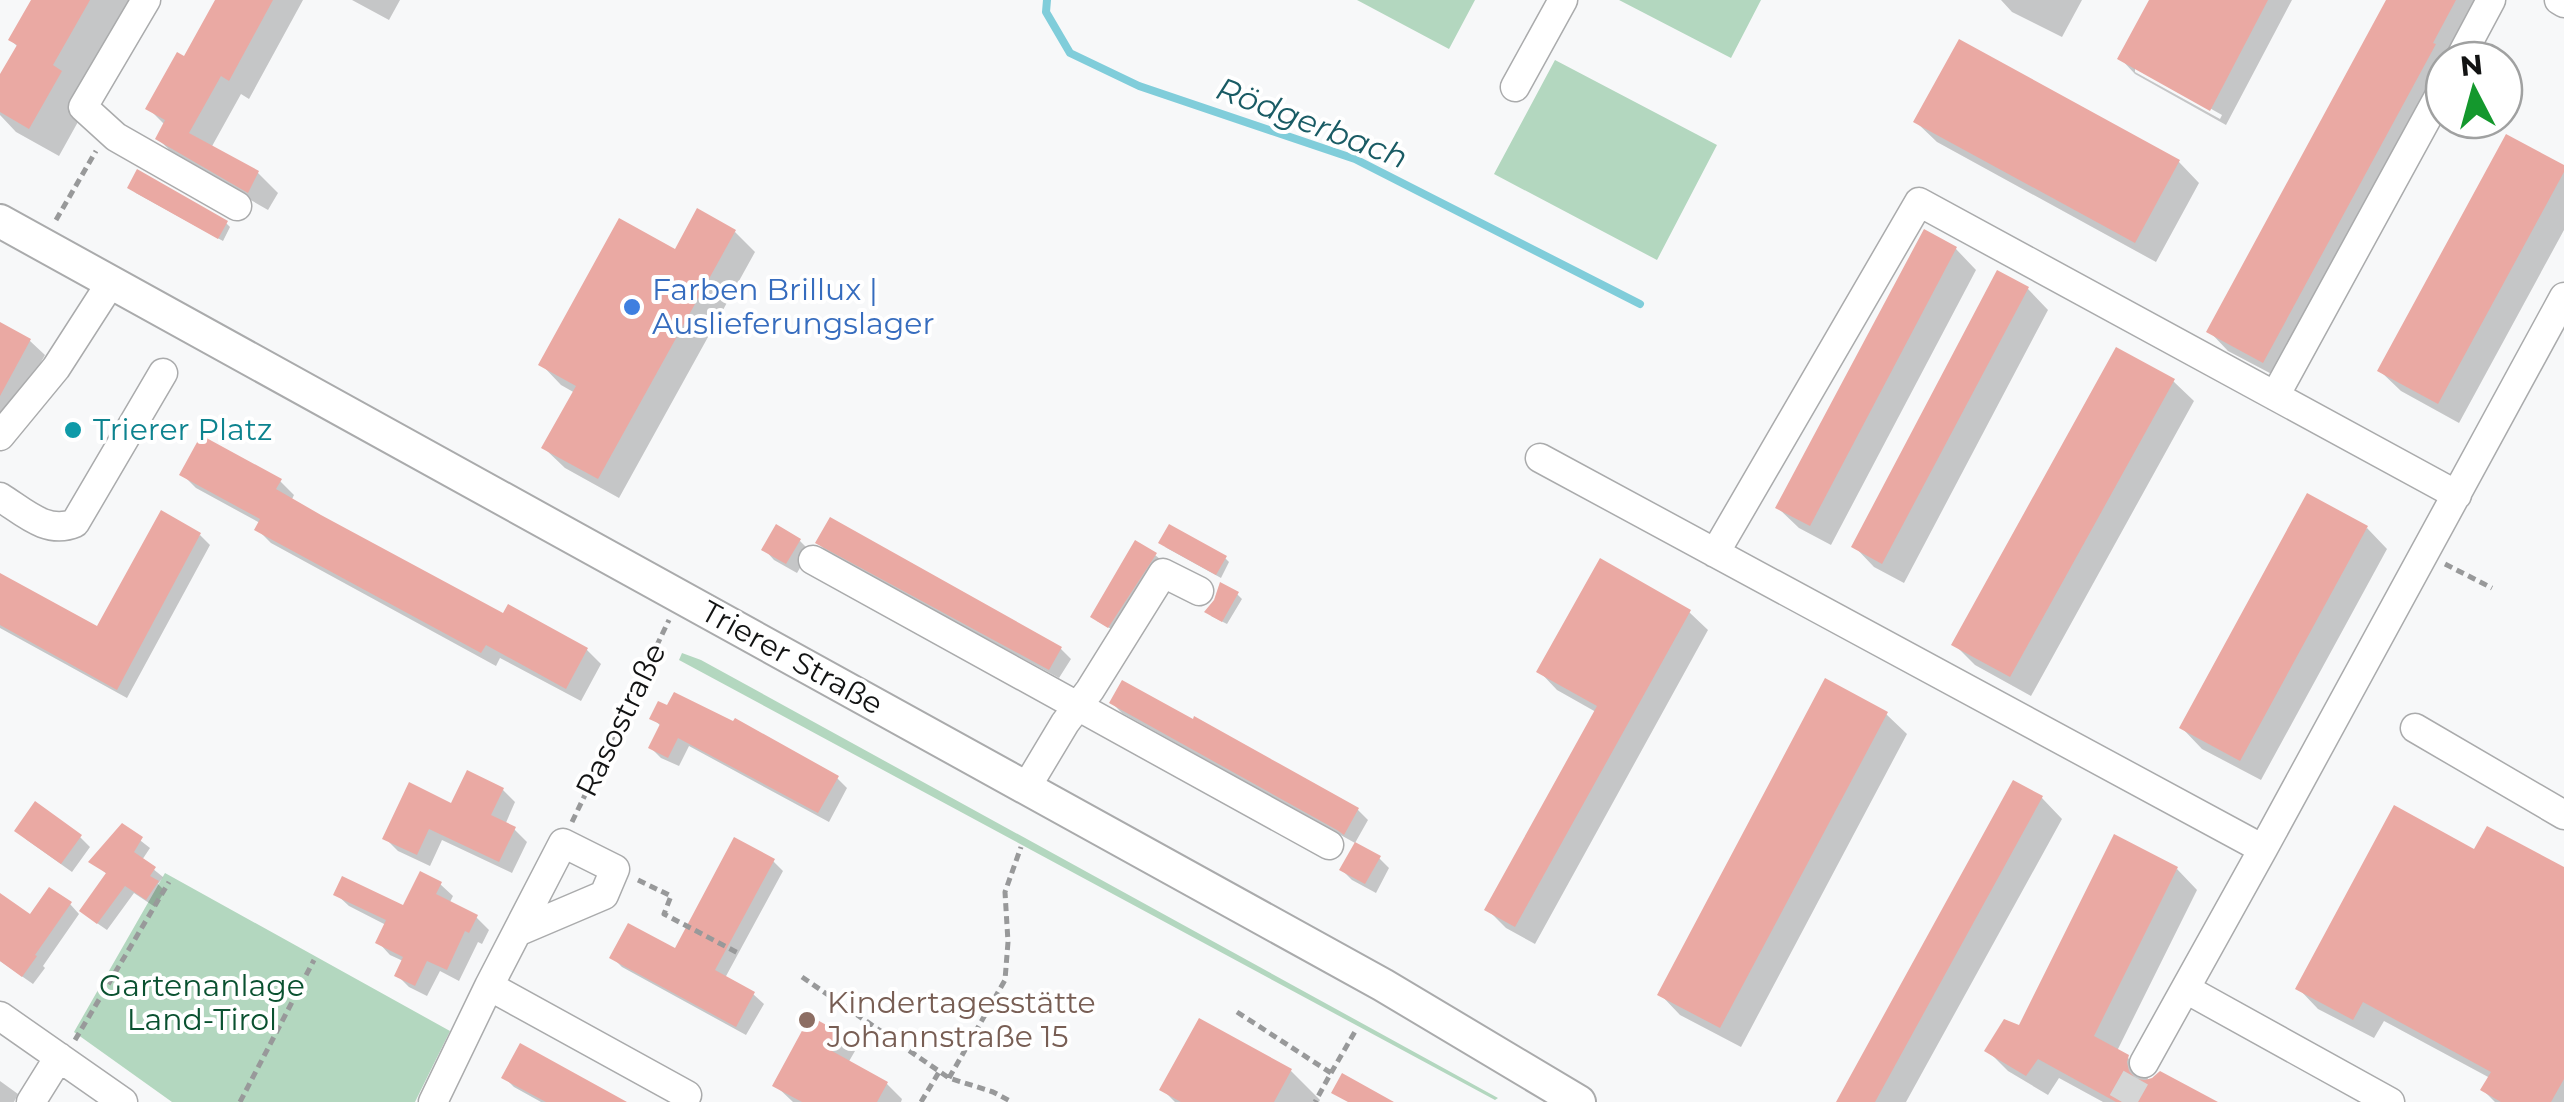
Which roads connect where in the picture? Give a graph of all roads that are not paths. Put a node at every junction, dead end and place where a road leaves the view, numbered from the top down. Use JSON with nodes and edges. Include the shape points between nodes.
{"nodes":[{"id":1,"x":146,"y":0,"type":"edge"},
{"id":2,"x":1562,"y":0,"type":"edge"},
{"id":3,"x":2491,"y":0,"type":"edge"},
{"id":4,"x":2469,"y":40,"type":"edge"},
{"id":5,"x":1515,"y":88,"type":"dead end"},
{"id":6,"x":2424,"y":123,"type":"edge"},
{"id":7,"x":237,"y":206,"type":"dead end"},
{"id":8,"x":0,"y":221,"type":"edge"},
{"id":9,"x":110,"y":284,"type":"junction"},
{"id":10,"x":2564,"y":297,"type":"edge"},
{"id":11,"x":162,"y":373,"type":"dead end"},
{"id":12,"x":2275,"y":396,"type":"junction"},
{"id":13,"x":0,"y":436,"type":"edge"},
{"id":14,"x":1540,"y":458,"type":"dead end"},
{"id":15,"x":2457,"y":495,"type":"junction"},
{"id":16,"x":0,"y":498,"type":"edge"},
{"id":17,"x":1715,"y":553,"type":"junction"},
{"id":18,"x":813,"y":560,"type":"dead end"},
{"id":19,"x":1199,"y":591,"type":"dead end"},
{"id":20,"x":1077,"y":706,"type":"junction"},
{"id":21,"x":2416,"y":728,"type":"dead end"},
{"id":22,"x":1026,"y":788,"type":"junction"},
{"id":23,"x":2564,"y":815,"type":"edge"},
{"id":24,"x":1329,"y":845,"type":"dead end"},
{"id":25,"x":2264,"y":849,"type":"junction"},
{"id":26,"x":518,"y":932,"type":"junction"},
{"id":27,"x":488,"y":986,"type":"junction"},
{"id":28,"x":2186,"y":989,"type":"junction"},
{"id":29,"x":0,"y":1016,"type":"edge"},
{"id":30,"x":61,"y":1058,"type":"junction"},
{"id":31,"x":2144,"y":1063,"type":"tunnel mouth"},
{"id":32,"x":687,"y":1095,"type":"dead end"},
{"id":33,"x":31,"y":1102,"type":"edge"},
{"id":34,"x":122,"y":1102,"type":"edge"},
{"id":35,"x":433,"y":1102,"type":"edge"},
{"id":36,"x":1580,"y":1102,"type":"edge"},
{"id":37,"x":2390,"y":1102,"type":"edge"}],
"edges":[{"from":1,"to":7,"type":"street","via":[[83,107],[116,137]]},
{"from":2,"to":5,"type":"street"},
{"from":3,"to":4,"type":"street"},
{"from":6,"to":12,"type":"street"},
{"from":8,"to":9,"type":"main road","name":"Trierer Straße"},
{"from":9,"to":13,"type":"street","via":[[56,368]]},
{"from":9,"to":22,"type":"main road","name":"Trierer Straße"},
{"from":10,"to":15,"type":"street"},
{"from":11,"to":16,"type":"street","via":[[75,523],[45,525]]},
{"from":12,"to":15,"type":"street"},
{"from":12,"to":17,"type":"street","via":[[1918,202]]},
{"from":14,"to":17,"type":"street"},
{"from":15,"to":25,"type":"street"},
{"from":17,"to":25,"type":"street"},
{"from":18,"to":20,"type":"street"},
{"from":19,"to":20,"type":"street","via":[[1163,573]]},
{"from":20,"to":22,"type":"street"},
{"from":20,"to":24,"type":"street"},
{"from":21,"to":23,"type":"street"},
{"from":22,"to":36,"type":"main road","name":"Trierer Straße"},
{"from":25,"to":28,"type":"street"},
{"from":26,"to":26,"type":"street","via":[[562,843],[616,868],[604,895]]},
{"from":26,"to":27,"type":"street"},
{"from":27,"to":32,"type":"street"},
{"from":27,"to":35,"type":"street"},
{"from":28,"to":31,"type":"street"},
{"from":28,"to":37,"type":"street"},
{"from":29,"to":30,"type":"street"},
{"from":30,"to":33,"type":"street"},
{"from":30,"to":34,"type":"street"}]}
